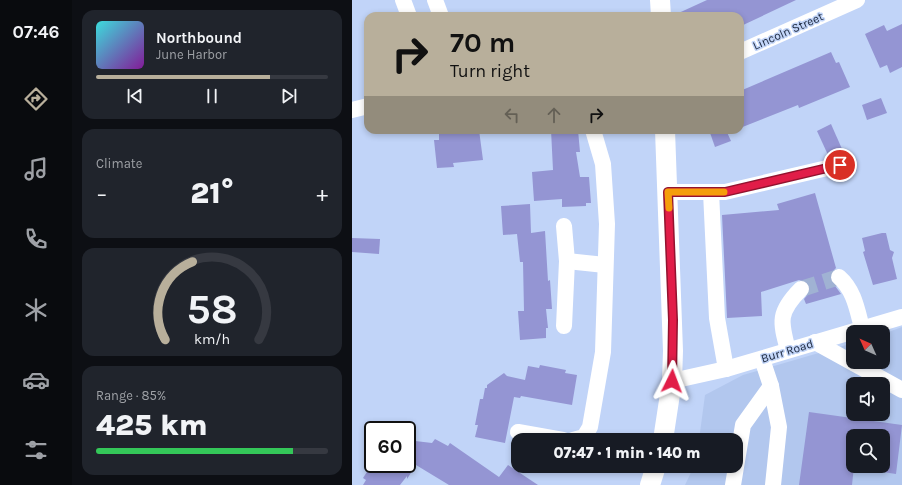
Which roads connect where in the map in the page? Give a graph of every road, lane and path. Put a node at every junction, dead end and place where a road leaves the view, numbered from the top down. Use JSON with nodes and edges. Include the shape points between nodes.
{"nodes":[{"id":1,"x":404,"y":0,"type":"edge"},
{"id":2,"x":435,"y":0,"type":"edge"},
{"id":3,"x":660,"y":0,"type":"edge"},
{"id":4,"x":857,"y":0,"type":"edge"},
{"id":5,"x":408,"y":12,"type":"edge"},
{"id":6,"x":440,"y":12,"type":"edge"},
{"id":7,"x":660,"y":12,"type":"edge"},
{"id":8,"x":744,"y":50,"type":"edge"},
{"id":9,"x":594,"y":134,"type":"edge"},
{"id":10,"x":665,"y":134,"type":"edge"},
{"id":11,"x":840,"y":165,"type":"dead end"},
{"id":12,"x":668,"y":192,"type":"junction"},
{"id":13,"x":711,"y":192,"type":"junction"},
{"id":14,"x":564,"y":226,"type":"dead end"},
{"id":15,"x":567,"y":261,"type":"junction"},
{"id":16,"x":605,"y":265,"type":"junction"},
{"id":17,"x":839,"y":277,"type":"dead end"},
{"id":18,"x":802,"y":289,"type":"tunnel mouth"},
{"id":19,"x":902,"y":317,"type":"edge"},
{"id":20,"x":861,"y":325,"type":"edge"},
{"id":21,"x":873,"y":325,"type":"edge"},
{"id":22,"x":564,"y":326,"type":"dead end"},
{"id":23,"x":846,"y":333,"type":"edge"},
{"id":24,"x":815,"y":342,"type":"junction"},
{"id":25,"x":788,"y":350,"type":"junction"},
{"id":26,"x":762,"y":359,"type":"junction"},
{"id":27,"x":726,"y":369,"type":"junction"},
{"id":28,"x":672,"y":381,"type":"junction"},
{"id":29,"x":771,"y":386,"type":"junction"},
{"id":30,"x":902,"y":390,"type":"edge"},
{"id":31,"x":518,"y":432,"type":"dead end"},
{"id":32,"x":524,"y":433,"type":"edge"},
{"id":33,"x":586,"y":433,"type":"edge"},
{"id":34,"x":664,"y":433,"type":"edge"},
{"id":35,"x":654,"y":473,"type":"edge"},
{"id":36,"x":650,"y":485,"type":"edge"},
{"id":37,"x":734,"y":485,"type":"edge"},
{"id":38,"x":773,"y":485,"type":"edge"}],
"edges":[{"from":1,"to":5,"type":"street"},
{"from":2,"to":6,"type":"street"},
{"from":3,"to":7,"type":"main road"},
{"from":4,"to":8,"type":"street","name":"Lincoln Street"},
{"from":9,"to":16,"type":"street","via":[[603,164]]},
{"from":10,"to":12,"type":"main road"},
{"from":11,"to":13,"type":"street","via":[[744,189]]},
{"from":12,"to":13,"type":"street"},
{"from":12,"to":28,"type":"main road","via":[[673,320]]},
{"from":13,"to":27,"type":"street","via":[[717,318]]},
{"from":14,"to":15,"type":"street"},
{"from":15,"to":16,"type":"street"},
{"from":15,"to":22,"type":"street"},
{"from":16,"to":33,"type":"street","via":[[603,352],[590,427]]},
{"from":17,"to":20,"type":"street","via":[[847,284],[853,296]]},
{"from":18,"to":25,"type":"street","via":[[785,309],[781,324]]},
{"from":19,"to":21,"type":"street","name":"Burr Road"},
{"from":23,"to":24,"type":"street","name":"Burr Road"},
{"from":24,"to":25,"type":"street","name":"Burr Road"},
{"from":24,"to":30,"type":"street"},
{"from":25,"to":26,"type":"street","name":"Burr Road"},
{"from":26,"to":27,"type":"street","name":"Burr Road"},
{"from":26,"to":29,"type":"street"},
{"from":27,"to":28,"type":"street","name":"Burr Road"},
{"from":28,"to":34,"type":"main road"},
{"from":29,"to":37,"type":"street","via":[[743,425]]},
{"from":29,"to":38,"type":"street","via":[[779,427]]},
{"from":31,"to":32,"type":"street"},
{"from":35,"to":36,"type":"main road"}]}
